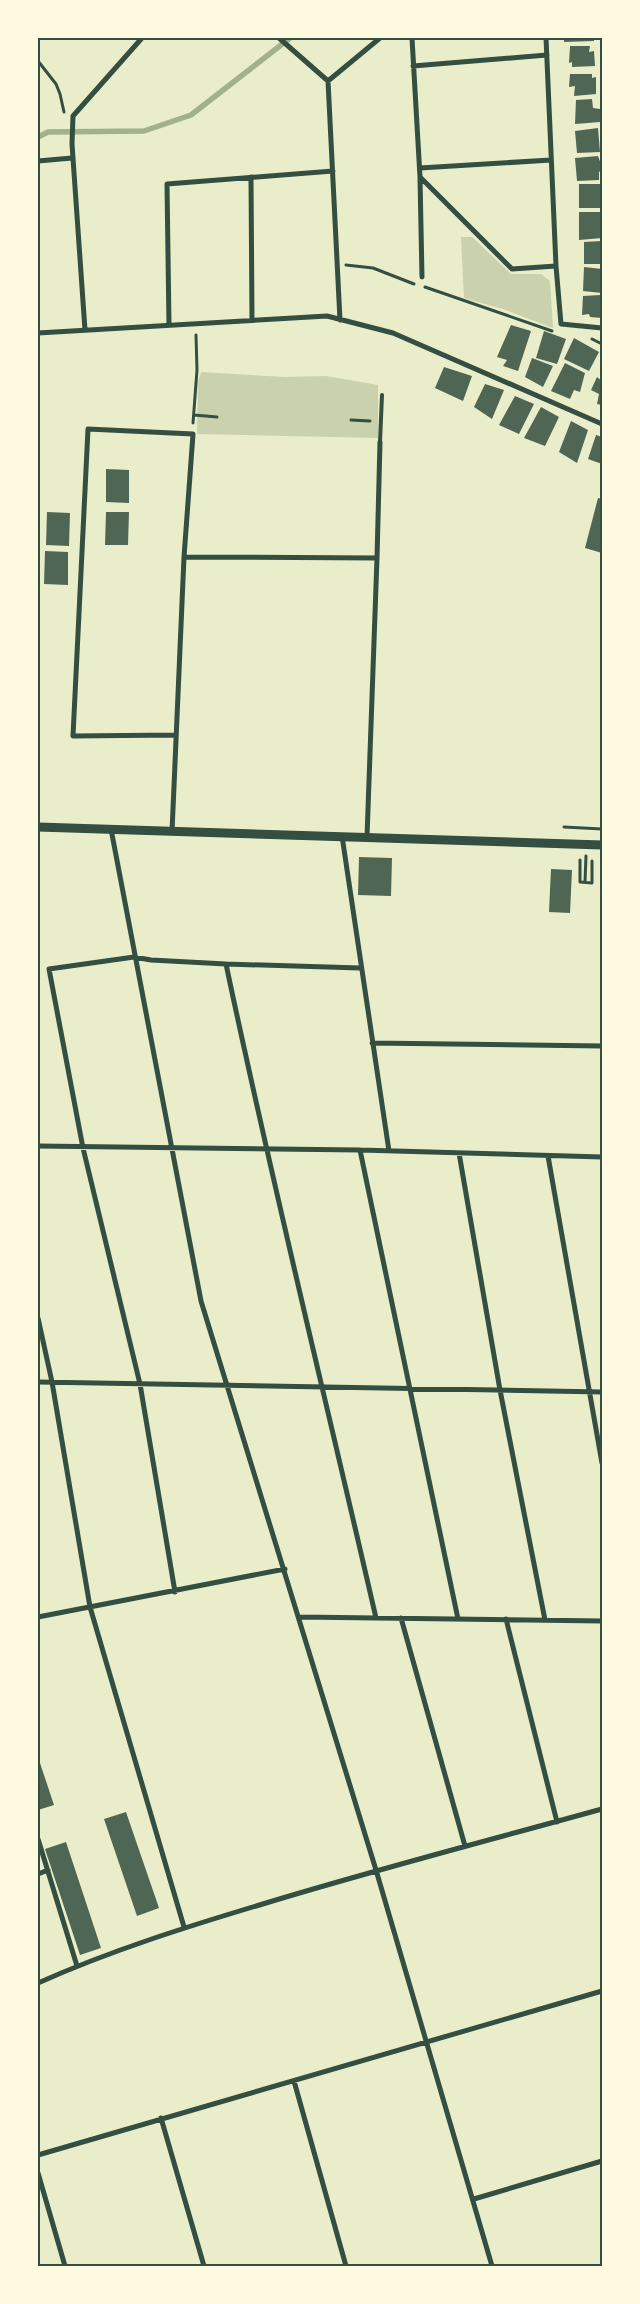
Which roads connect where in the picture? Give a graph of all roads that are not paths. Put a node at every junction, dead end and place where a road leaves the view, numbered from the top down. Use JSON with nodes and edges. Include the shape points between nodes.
{"nodes":[{"id":1,"x":142,"y":38,"type":"edge"},
{"id":2,"x":279,"y":38,"type":"edge"},
{"id":3,"x":380,"y":38,"type":"edge"},
{"id":4,"x":412,"y":38,"type":"edge"},
{"id":5,"x":546,"y":38,"type":"edge"},
{"id":6,"x":547,"y":55,"type":"junction"},
{"id":7,"x":414,"y":66,"type":"junction"},
{"id":8,"x":328,"y":82,"type":"junction"},
{"id":9,"x":72,"y":158,"type":"junction"},
{"id":10,"x":551,"y":160,"type":"junction"},
{"id":11,"x":38,"y":161,"type":"edge"},
{"id":12,"x":420,"y":168,"type":"junction"},
{"id":13,"x":333,"y":171,"type":"junction"},
{"id":14,"x":251,"y":177,"type":"junction"},
{"id":15,"x":420,"y":177,"type":"junction"},
{"id":16,"x":556,"y":266,"type":"junction"},
{"id":17,"x":422,"y":277,"type":"dead end"},
{"id":18,"x":252,"y":320,"type":"junction"},
{"id":19,"x":340,"y":320,"type":"junction"},
{"id":20,"x":170,"y":325,"type":"junction"},
{"id":21,"x":602,"y":328,"type":"edge"},
{"id":22,"x":85,"y":330,"type":"junction"},
{"id":23,"x":38,"y":333,"type":"edge"},
{"id":24,"x":382,"y":395,"type":"dead end"},
{"id":25,"x":602,"y":424,"type":"edge"},
{"id":26,"x":380,"y":442,"type":"joint"},
{"id":27,"x":184,"y":557,"type":"junction"},
{"id":28,"x":378,"y":558,"type":"junction"},
{"id":29,"x":175,"y":735,"type":"junction"},
{"id":30,"x":38,"y":827,"type":"edge"},
{"id":31,"x":111,"y":828,"type":"junction"},
{"id":32,"x":172,"y":832,"type":"junction"},
{"id":33,"x":342,"y":836,"type":"junction"},
{"id":34,"x":366,"y":837,"type":"junction"},
{"id":35,"x":602,"y":845,"type":"edge"},
{"id":36,"x":134,"y":957,"type":"junction"},
{"id":37,"x":226,"y":964,"type":"junction"},
{"id":38,"x":360,"y":968,"type":"junction"},
{"id":39,"x":372,"y":1043,"type":"junction"},
{"id":40,"x":602,"y":1046,"type":"edge"},
{"id":41,"x":38,"y":1146,"type":"edge"},
{"id":42,"x":83,"y":1148,"type":"junction"},
{"id":43,"x":174,"y":1148,"type":"junction"},
{"id":44,"x":265,"y":1148,"type":"junction"},
{"id":45,"x":360,"y":1150,"type":"junction"},
{"id":46,"x":389,"y":1151,"type":"junction"},
{"id":47,"x":460,"y":1153,"type":"junction"},
{"id":48,"x":548,"y":1156,"type":"junction"},
{"id":49,"x":602,"y":1157,"type":"edge"},
{"id":50,"x":38,"y":1318,"type":"edge"},
{"id":51,"x":38,"y":1382,"type":"edge"},
{"id":52,"x":52,"y":1382,"type":"junction"},
{"id":53,"x":140,"y":1384,"type":"junction"},
{"id":54,"x":228,"y":1385,"type":"junction"},
{"id":55,"x":323,"y":1387,"type":"junction"},
{"id":56,"x":408,"y":1388,"type":"junction"},
{"id":57,"x":500,"y":1390,"type":"junction"},
{"id":58,"x":589,"y":1392,"type":"junction"},
{"id":59,"x":602,"y":1392,"type":"edge"},
{"id":60,"x":602,"y":1463,"type":"edge"},
{"id":61,"x":285,"y":1569,"type":"junction"},
{"id":62,"x":174,"y":1592,"type":"junction"},
{"id":63,"x":90,"y":1607,"type":"junction"},
{"id":64,"x":38,"y":1617,"type":"edge"},
{"id":65,"x":300,"y":1617,"type":"junction"},
{"id":66,"x":376,"y":1618,"type":"junction"},
{"id":67,"x":401,"y":1618,"type":"junction"},
{"id":68,"x":458,"y":1619,"type":"junction"},
{"id":69,"x":506,"y":1619,"type":"junction"},
{"id":70,"x":545,"y":1620,"type":"junction"},
{"id":71,"x":602,"y":1621,"type":"edge"},
{"id":72,"x":602,"y":1809,"type":"edge"},
{"id":73,"x":557,"y":1822,"type":"junction"},
{"id":74,"x":38,"y":1839,"type":"edge"},
{"id":75,"x":465,"y":1846,"type":"junction"},
{"id":76,"x":48,"y":1870,"type":"junction"},
{"id":77,"x":376,"y":1870,"type":"junction"},
{"id":78,"x":38,"y":1874,"type":"edge"},
{"id":79,"x":184,"y":1927,"type":"junction"},
{"id":80,"x":77,"y":1966,"type":"junction"},
{"id":81,"x":38,"y":1983,"type":"edge"},
{"id":82,"x":602,"y":1991,"type":"edge"},
{"id":83,"x":427,"y":2041,"type":"junction"},
{"id":84,"x":294,"y":2081,"type":"junction"},
{"id":85,"x":161,"y":2118,"type":"junction"},
{"id":86,"x":38,"y":2155,"type":"edge"},
{"id":87,"x":602,"y":2161,"type":"edge"},
{"id":88,"x":38,"y":2173,"type":"edge"},
{"id":89,"x":474,"y":2199,"type":"junction"},
{"id":90,"x":65,"y":2266,"type":"edge"},
{"id":91,"x":204,"y":2266,"type":"edge"},
{"id":92,"x":346,"y":2266,"type":"edge"},
{"id":93,"x":492,"y":2266,"type":"edge"}],
"edges":[{"from":1,"to":9,"type":"street","via":[[73,116]]},
{"from":2,"to":8,"type":"street"},
{"from":3,"to":8,"type":"street"},
{"from":4,"to":7,"type":"street"},
{"from":5,"to":6,"type":"street"},
{"from":6,"to":7,"type":"street"},
{"from":6,"to":10,"type":"street"},
{"from":7,"to":12,"type":"street"},
{"from":8,"to":13,"type":"street"},
{"from":9,"to":11,"type":"street"},
{"from":9,"to":22,"type":"street"},
{"from":10,"to":12,"type":"street"},
{"from":10,"to":16,"type":"street"},
{"from":12,"to":15,"type":"street"},
{"from":13,"to":14,"type":"street"},
{"from":13,"to":19,"type":"street"},
{"from":14,"to":18,"type":"street"},
{"from":14,"to":20,"type":"street","via":[[168,184]]},
{"from":15,"to":16,"type":"street","via":[[512,269]]},
{"from":15,"to":17,"type":"street"},
{"from":16,"to":21,"type":"street","via":[[561,324]]},
{"from":18,"to":19,"type":"street","via":[[327,316]]},
{"from":18,"to":20,"type":"street"},
{"from":19,"to":25,"type":"street","via":[[393,333]]},
{"from":20,"to":22,"type":"street"},
{"from":22,"to":23,"type":"street"},
{"from":24,"to":26,"type":"lane"},
{"from":26,"to":28,"type":"street"},
{"from":27,"to":28,"type":"street"},
{"from":27,"to":29,"type":"street"},
{"from":27,"to":29,"type":"street","via":[[193,434],[88,430],[74,736]]},
{"from":28,"to":34,"type":"street"},
{"from":29,"to":32,"type":"street"},
{"from":30,"to":31,"type":"street"},
{"from":31,"to":32,"type":"street"},
{"from":31,"to":36,"type":"street"},
{"from":32,"to":33,"type":"street"},
{"from":33,"to":34,"type":"street"},
{"from":33,"to":38,"type":"street"},
{"from":34,"to":35,"type":"street"},
{"from":36,"to":37,"type":"street"},
{"from":36,"to":42,"type":"street","via":[[49,969]]},
{"from":36,"to":43,"type":"street"},
{"from":37,"to":38,"type":"street"},
{"from":37,"to":44,"type":"street"},
{"from":38,"to":39,"type":"street"},
{"from":39,"to":40,"type":"street"},
{"from":39,"to":46,"type":"street"},
{"from":41,"to":42,"type":"street"},
{"from":42,"to":43,"type":"street"},
{"from":42,"to":53,"type":"street"},
{"from":43,"to":44,"type":"street"},
{"from":43,"to":54,"type":"street","via":[[201,1301]]},
{"from":44,"to":45,"type":"street"},
{"from":44,"to":55,"type":"street"},
{"from":45,"to":46,"type":"street"},
{"from":45,"to":56,"type":"street"},
{"from":46,"to":47,"type":"street"},
{"from":47,"to":48,"type":"street"},
{"from":47,"to":57,"type":"street"},
{"from":48,"to":49,"type":"street"},
{"from":48,"to":58,"type":"street"},
{"from":50,"to":52,"type":"street"},
{"from":51,"to":52,"type":"street"},
{"from":52,"to":53,"type":"street"},
{"from":52,"to":63,"type":"street"},
{"from":53,"to":54,"type":"street"},
{"from":53,"to":62,"type":"street"},
{"from":54,"to":55,"type":"street"},
{"from":54,"to":61,"type":"street"},
{"from":55,"to":56,"type":"street"},
{"from":55,"to":66,"type":"street"},
{"from":56,"to":57,"type":"street"},
{"from":56,"to":68,"type":"street"},
{"from":57,"to":58,"type":"street"},
{"from":57,"to":70,"type":"street"},
{"from":58,"to":59,"type":"street"},
{"from":58,"to":60,"type":"street"},
{"from":61,"to":62,"type":"street"},
{"from":61,"to":65,"type":"street"},
{"from":62,"to":63,"type":"street"},
{"from":63,"to":64,"type":"street"},
{"from":63,"to":79,"type":"street"},
{"from":65,"to":66,"type":"street"},
{"from":65,"to":77,"type":"street"},
{"from":66,"to":67,"type":"street"},
{"from":67,"to":68,"type":"street"},
{"from":67,"to":75,"type":"street"},
{"from":68,"to":69,"type":"street"},
{"from":69,"to":70,"type":"street"},
{"from":69,"to":73,"type":"street"},
{"from":70,"to":71,"type":"street"},
{"from":72,"to":73,"type":"street"},
{"from":73,"to":75,"type":"street"},
{"from":74,"to":76,"type":"street"},
{"from":75,"to":77,"type":"street"},
{"from":76,"to":78,"type":"street"},
{"from":76,"to":80,"type":"street"},
{"from":77,"to":79,"type":"street"},
{"from":77,"to":83,"type":"street"},
{"from":79,"to":80,"type":"street"},
{"from":80,"to":81,"type":"street"},
{"from":82,"to":83,"type":"street"},
{"from":83,"to":84,"type":"street"},
{"from":83,"to":89,"type":"street"},
{"from":84,"to":85,"type":"street"},
{"from":84,"to":92,"type":"street"},
{"from":85,"to":86,"type":"street"},
{"from":85,"to":91,"type":"street"},
{"from":87,"to":89,"type":"street"},
{"from":88,"to":90,"type":"street"},
{"from":89,"to":93,"type":"street"}]}
